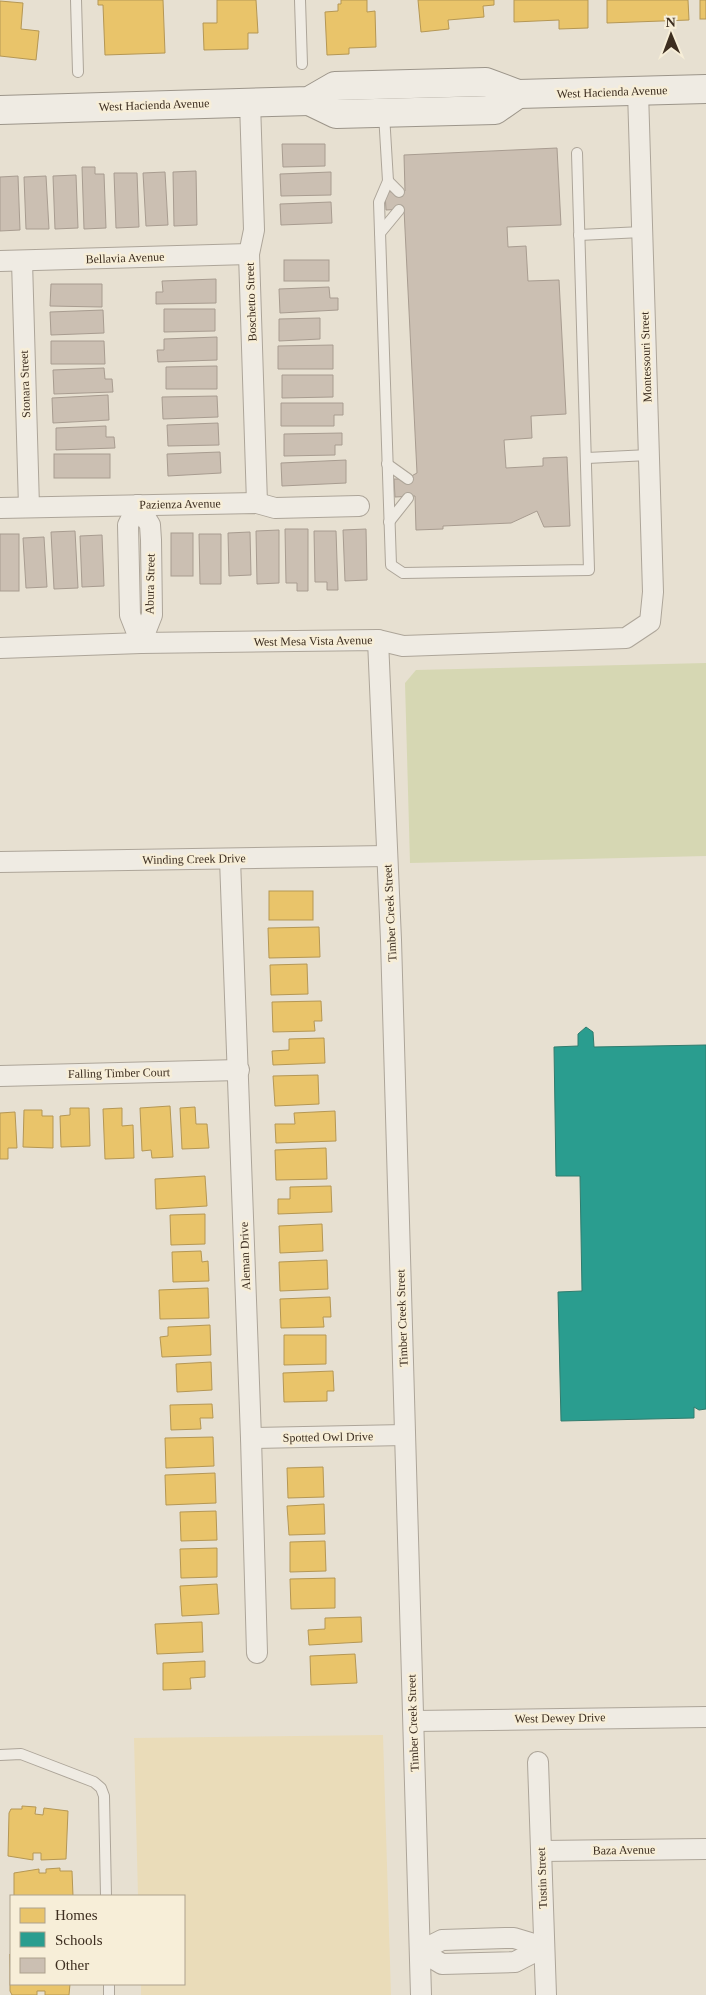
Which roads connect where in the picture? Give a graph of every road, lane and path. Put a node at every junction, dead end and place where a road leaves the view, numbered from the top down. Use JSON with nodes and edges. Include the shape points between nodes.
{"nodes":[{"id":1,"x":76,"y":0,"type":"edge"},
{"id":2,"x":300,"y":0,"type":"edge"},
{"id":3,"x":302,"y":64,"type":"dead end"},
{"id":4,"x":78,"y":72,"type":"dead end"},
{"id":5,"x":486,"y":82,"type":"junction"},
{"id":6,"x":706,"y":89,"type":"edge"},
{"id":7,"x":638,"y":91,"type":"junction"},
{"id":8,"x":518,"y":94,"type":"junction"},
{"id":9,"x":309,"y":101,"type":"junction"},
{"id":10,"x":250,"y":102,"type":"junction"},
{"id":11,"x":0,"y":110,"type":"edge"},
{"id":12,"x":389,"y":113,"type":"junction"},
{"id":13,"x":577,"y":153,"type":"dead end"},
{"id":14,"x":388,"y":181,"type":"junction"},
{"id":15,"x":399,"y":192,"type":"dead end"},
{"id":16,"x":399,"y":210,"type":"dead end"},
{"id":17,"x":642,"y":232,"type":"junction"},
{"id":18,"x":380,"y":233,"type":"junction"},
{"id":19,"x":579,"y":235,"type":"junction"},
{"id":20,"x":250,"y":254,"type":"junction"},
{"id":21,"x":22,"y":261,"type":"junction"},
{"id":22,"x":0,"y":262,"type":"edge"},
{"id":23,"x":649,"y":455,"type":"junction"},
{"id":24,"x":587,"y":458,"type":"junction"},
{"id":25,"x":387,"y":464,"type":"junction"},
{"id":26,"x":408,"y":479,"type":"dead end"},
{"id":27,"x":408,"y":498,"type":"dead end"},
{"id":28,"x":257,"y":502,"type":"junction"},
{"id":29,"x":138,"y":505,"type":"junction"},
{"id":30,"x":359,"y":506,"type":"dead end"},
{"id":31,"x":29,"y":507,"type":"junction"},
{"id":32,"x":0,"y":508,"type":"edge"},
{"id":33,"x":389,"y":522,"type":"junction"},
{"id":34,"x":650,"y":622,"type":"joint"},
{"id":35,"x":378,"y":640,"type":"junction"},
{"id":36,"x":141,"y":643,"type":"junction"},
{"id":37,"x":0,"y":648,"type":"edge"},
{"id":38,"x":387,"y":856,"type":"junction"},
{"id":39,"x":230,"y":859,"type":"junction"},
{"id":40,"x":0,"y":862,"type":"edge"},
{"id":41,"x":239,"y":1070,"type":"junction"},
{"id":42,"x":0,"y":1076,"type":"edge"},
{"id":43,"x":405,"y":1435,"type":"junction"},
{"id":44,"x":251,"y":1438,"type":"junction"},
{"id":45,"x":257,"y":1653,"type":"dead end"},
{"id":46,"x":706,"y":1717,"type":"edge"},
{"id":47,"x":414,"y":1721,"type":"junction"},
{"id":48,"x":0,"y":1755,"type":"edge"},
{"id":49,"x":538,"y":1762,"type":"dead end"},
{"id":50,"x":706,"y":1848,"type":"edge"},
{"id":51,"x":541,"y":1850,"type":"junction"},
{"id":52,"x":106,"y":1895,"type":"edge"},
{"id":53,"x":544,"y":1947,"type":"junction"},
{"id":54,"x":420,"y":1951,"type":"junction"},
{"id":55,"x":421,"y":1995,"type":"edge"},
{"id":56,"x":546,"y":1995,"type":"edge"}],
"edges":[{"from":1,"to":4,"type":"lane"},
{"from":2,"to":3,"type":"lane"},
{"from":5,"to":8,"type":"main road","name":"West Hacienda Avenue"},
{"from":5,"to":9,"type":"main road","name":"West Hacienda Avenue","via":[[335,86]]},
{"from":5,"to":12,"type":"main road","via":[[439,97],[407,98],[399,101]]},
{"from":6,"to":7,"type":"main road","name":"West Hacienda Avenue"},
{"from":7,"to":8,"type":"main road","name":"West Hacienda Avenue"},
{"from":7,"to":17,"type":"street","name":"Montessouri Street"},
{"from":8,"to":12,"type":"main road","name":"West Hacienda Avenue","via":[[495,110]]},
{"from":9,"to":10,"type":"main road","name":"West Hacienda Avenue"},
{"from":9,"to":12,"type":"main road","name":"West Hacienda Avenue","via":[[336,114]]},
{"from":10,"to":11,"type":"main road","name":"West Hacienda Avenue"},
{"from":10,"to":20,"type":"street","name":"Boschetto Street","via":[[254,230]]},
{"from":12,"to":14,"type":"lane"},
{"from":13,"to":19,"type":"lane"},
{"from":14,"to":15,"type":"lane"},
{"from":14,"to":18,"type":"lane","via":[[379,202]]},
{"from":16,"to":18,"type":"lane"},
{"from":17,"to":19,"type":"lane"},
{"from":17,"to":23,"type":"street","name":"Montessouri Street"},
{"from":18,"to":25,"type":"lane"},
{"from":19,"to":24,"type":"lane"},
{"from":20,"to":21,"type":"street","name":"Bellavia Avenue"},
{"from":20,"to":28,"type":"street","name":"Boschetto Street"},
{"from":21,"to":22,"type":"street","name":"Bellavia Avenue"},
{"from":21,"to":31,"type":"street","name":"Stonara Street"},
{"from":23,"to":24,"type":"lane"},
{"from":23,"to":34,"type":"street","name":"Montessouri Street","via":[[653,592]]},
{"from":24,"to":33,"type":"lane","via":[[589,570],[403,572],[391,565]]},
{"from":25,"to":26,"type":"lane"},
{"from":25,"to":33,"type":"lane"},
{"from":27,"to":33,"type":"lane"},
{"from":28,"to":29,"type":"street","name":"Pazienza Avenue"},
{"from":28,"to":30,"type":"street","name":"Pazienza Avenue","via":[[275,508]]},
{"from":29,"to":31,"type":"street","name":"Pazienza Avenue"},
{"from":29,"to":36,"type":"street","name":"Abura Street","via":[[128,525],[130,615]]},
{"from":31,"to":32,"type":"street","name":"Pazienza Avenue"},
{"from":34,"to":35,"type":"street","name":"West Mesa Vista Avenue","via":[[626,638],[403,646]]},
{"from":35,"to":36,"type":"street","name":"West Mesa Vista Avenue"},
{"from":35,"to":38,"type":"street","name":"Timber Creek Street"},
{"from":36,"to":37,"type":"street","name":"West Mesa Vista Avenue"},
{"from":38,"to":39,"type":"street","name":"Winding Creek Drive"},
{"from":38,"to":43,"type":"street","name":"Timber Creek Street"},
{"from":39,"to":40,"type":"street","name":"Winding Creek Drive"},
{"from":39,"to":41,"type":"street","name":"Aleman Drive"},
{"from":41,"to":42,"type":"street","name":"Falling Timber Court"},
{"from":41,"to":44,"type":"street","name":"Aleman Drive"},
{"from":43,"to":44,"type":"street","name":"Spotted Owl Drive"},
{"from":43,"to":47,"type":"street","name":"Timber Creek Street"},
{"from":44,"to":45,"type":"street","name":"Aleman Drive"},
{"from":46,"to":47,"type":"street","name":"West Dewey Drive"},
{"from":47,"to":54,"type":"street","name":"Timber Creek Street"},
{"from":48,"to":52,"type":"lane","via":[[21,1754],[94,1782],[101,1788],[105,1806]]},
{"from":49,"to":51,"type":"street","name":"Tustin Street"},
{"from":50,"to":51,"type":"street","name":"Baza Avenue"},
{"from":51,"to":53,"type":"street","name":"Tustin Street"},
{"from":53,"to":54,"type":"street","via":[[514,1938],[505,1950],[442,1964]]},
{"from":53,"to":56,"type":"street","name":"Tustin Street"},
{"from":54,"to":55,"type":"street","name":"Timber Creek Street"}]}
